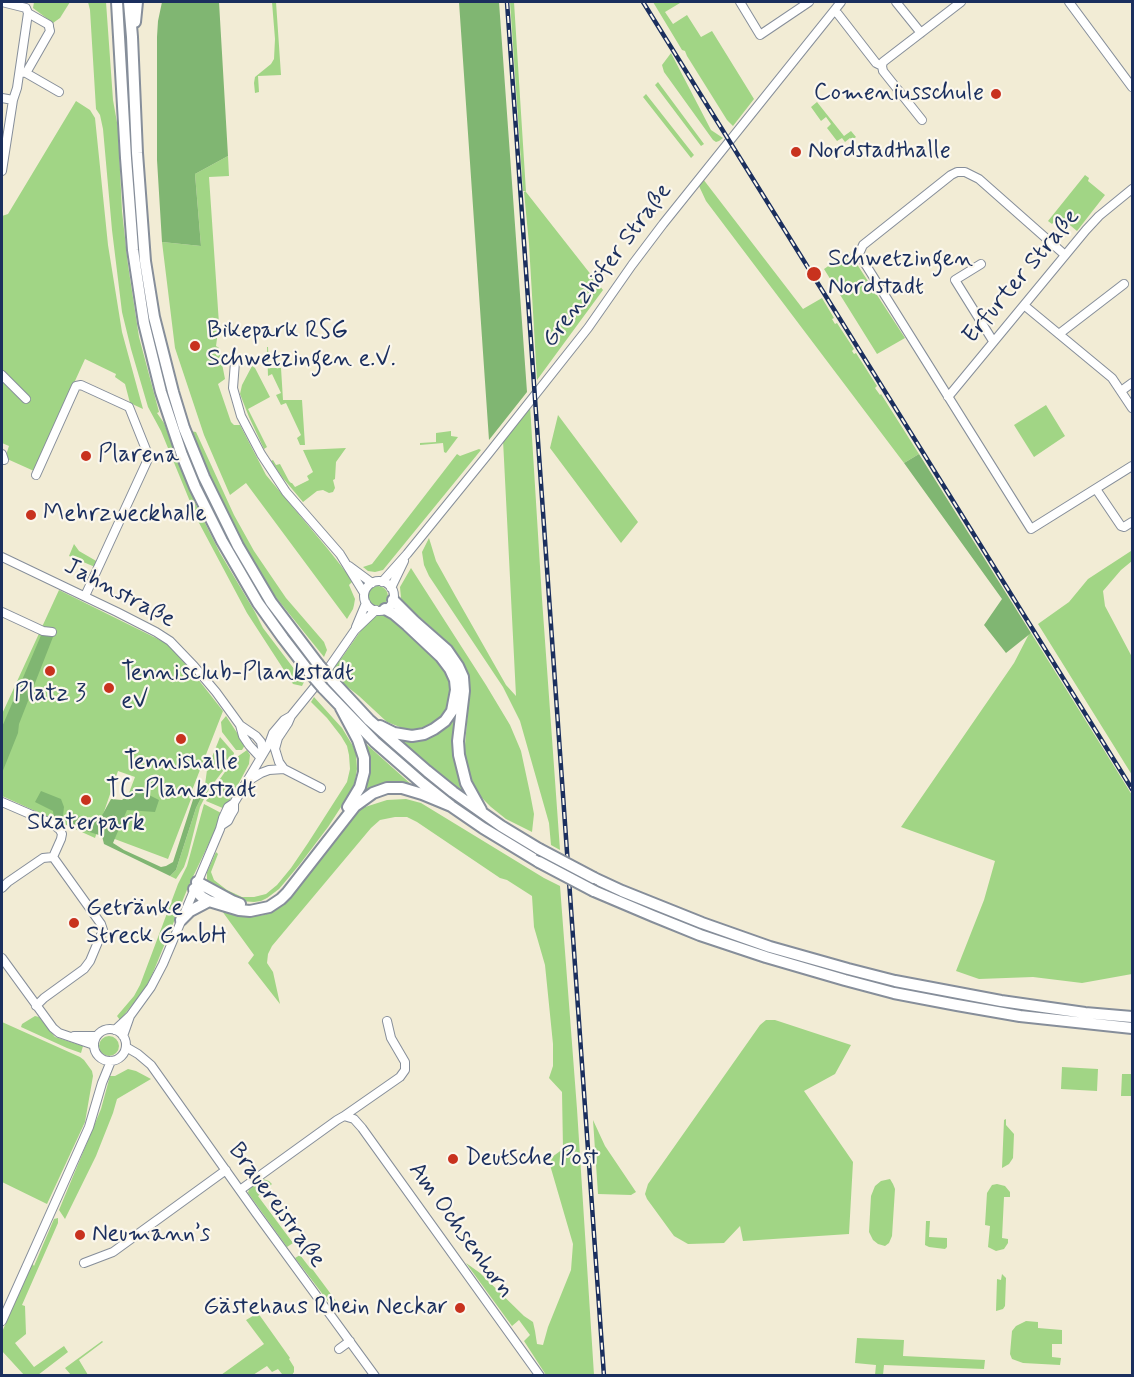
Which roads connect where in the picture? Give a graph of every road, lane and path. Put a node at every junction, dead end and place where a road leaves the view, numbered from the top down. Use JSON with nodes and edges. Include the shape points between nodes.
{"nodes":[{"id":1,"x":2,"y":2,"type":"edge"},
{"id":2,"x":129,"y":2,"type":"edge"},
{"id":3,"x":137,"y":2,"type":"edge"},
{"id":4,"x":740,"y":2,"type":"edge"},
{"id":5,"x":809,"y":2,"type":"edge"},
{"id":6,"x":842,"y":2,"type":"edge"},
{"id":7,"x":896,"y":2,"type":"edge"},
{"id":8,"x":961,"y":2,"type":"edge"},
{"id":9,"x":1069,"y":2,"type":"edge"},
{"id":10,"x":117,"y":4,"type":"edge"},
{"id":11,"x":834,"y":11,"type":"junction"},
{"id":12,"x":28,"y":13,"type":"junction"},
{"id":13,"x":921,"y":33,"type":"junction"},
{"id":14,"x":132,"y":38,"type":"junction"},
{"id":15,"x":883,"y":68,"type":"junction"},
{"id":16,"x":23,"y":72,"type":"junction"},
{"id":17,"x":1131,"y":82,"type":"edge"},
{"id":18,"x":59,"y":92,"type":"dead end"},
{"id":19,"x":2,"y":98,"type":"edge"},
{"id":20,"x":13,"y":99,"type":"junction"},
{"id":21,"x":922,"y":120,"type":"dead end"},
{"id":22,"x":2,"y":171,"type":"edge"},
{"id":23,"x":1132,"y":189,"type":"edge"},
{"id":24,"x":1065,"y":255,"type":"junction"},
{"id":25,"x":981,"y":264,"type":"dead end"},
{"id":26,"x":1124,"y":284,"type":"dead end"},
{"id":27,"x":1025,"y":306,"type":"junction"},
{"id":28,"x":1059,"y":334,"type":"junction"},
{"id":29,"x":993,"y":341,"type":"junction"},
{"id":30,"x":235,"y":362,"type":"dead end"},
{"id":31,"x":2,"y":375,"type":"edge"},
{"id":32,"x":1132,"y":383,"type":"edge"},
{"id":33,"x":1121,"y":391,"type":"junction"},
{"id":34,"x":948,"y":397,"type":"junction"},
{"id":35,"x":26,"y":399,"type":"dead end"},
{"id":36,"x":1132,"y":408,"type":"edge"},
{"id":37,"x":1132,"y":466,"type":"edge"},
{"id":38,"x":36,"y":475,"type":"dead end"},
{"id":39,"x":1096,"y":489,"type":"junction"},
{"id":40,"x":1132,"y":522,"type":"edge"},
{"id":41,"x":407,"y":554,"type":"junction"},
{"id":42,"x":2,"y":557,"type":"edge"},
{"id":43,"x":346,"y":563,"type":"junction"},
{"id":44,"x":382,"y":582,"type":"junction"},
{"id":45,"x":372,"y":583,"type":"junction"},
{"id":46,"x":391,"y":588,"type":"junction"},
{"id":47,"x":364,"y":593,"type":"junction"},
{"id":48,"x":85,"y":596,"type":"junction"},
{"id":49,"x":393,"y":600,"type":"junction"},
{"id":50,"x":366,"y":603,"type":"junction"},
{"id":51,"x":381,"y":610,"type":"junction"},
{"id":52,"x":2,"y":612,"type":"edge"},
{"id":53,"x":355,"y":630,"type":"junction"},
{"id":54,"x":52,"y":632,"type":"dead end"},
{"id":55,"x":341,"y":708,"type":"junction"},
{"id":56,"x":369,"y":720,"type":"junction"},
{"id":57,"x":240,"y":725,"type":"junction"},
{"id":58,"x":256,"y":736,"type":"junction"},
{"id":59,"x":275,"y":736,"type":"junction"},
{"id":60,"x":262,"y":755,"type":"junction"},
{"id":61,"x":284,"y":770,"type":"junction"},
{"id":62,"x":245,"y":784,"type":"junction"},
{"id":63,"x":321,"y":788,"type":"dead end"},
{"id":64,"x":2,"y":802,"type":"edge"},
{"id":65,"x":451,"y":806,"type":"junction"},
{"id":66,"x":482,"y":813,"type":"junction"},
{"id":67,"x":53,"y":857,"type":"junction"},
{"id":68,"x":196,"y":886,"type":"junction"},
{"id":69,"x":2,"y":888,"type":"edge"},
{"id":70,"x":209,"y":901,"type":"junction"},
{"id":71,"x":181,"y":920,"type":"junction"},
{"id":72,"x":2,"y":958,"type":"edge"},
{"id":73,"x":36,"y":1006,"type":"junction"},
{"id":74,"x":130,"y":1016,"type":"junction"},
{"id":75,"x":1132,"y":1017,"type":"edge"},
{"id":76,"x":387,"y":1021,"type":"dead end"},
{"id":77,"x":1132,"y":1029,"type":"edge"},
{"id":78,"x":115,"y":1030,"type":"junction"},
{"id":79,"x":69,"y":1036,"type":"junction"},
{"id":80,"x":96,"y":1036,"type":"junction"},
{"id":81,"x":123,"y":1036,"type":"junction"},
{"id":82,"x":93,"y":1045,"type":"junction"},
{"id":83,"x":126,"y":1047,"type":"junction"},
{"id":84,"x":122,"y":1056,"type":"junction"},
{"id":85,"x":102,"y":1059,"type":"junction"},
{"id":86,"x":145,"y":1060,"type":"junction"},
{"id":87,"x":111,"y":1061,"type":"junction"},
{"id":88,"x":102,"y":1083,"type":"junction"},
{"id":89,"x":344,"y":1116,"type":"junction"},
{"id":90,"x":226,"y":1170,"type":"junction"},
{"id":91,"x":240,"y":1190,"type":"junction"},
{"id":92,"x":84,"y":1263,"type":"dead end"},
{"id":93,"x":2,"y":1321,"type":"edge"},
{"id":94,"x":350,"y":1341,"type":"junction"},
{"id":95,"x":339,"y":1349,"type":"dead end"},
{"id":96,"x":375,"y":1376,"type":"edge"},
{"id":97,"x":540,"y":1376,"type":"edge"}],
"edges":[{"from":1,"to":12,"type":"street","via":[[26,8]]},
{"from":2,"to":14,"type":"highway"},
{"from":3,"to":14,"type":"highway"},
{"from":4,"to":5,"type":"street","via":[[760,35]]},
{"from":6,"to":11,"type":"street","name":"Grenzhöfer Straße"},
{"from":7,"to":13,"type":"street"},
{"from":8,"to":13,"type":"street"},
{"from":9,"to":17,"type":"street"},
{"from":10,"to":55,"type":"highway","bridge":true,"via":[[133,250],[145,329],[161,392],[195,487],[238,571],[283,638]]},
{"from":11,"to":15,"type":"street"},
{"from":11,"to":41,"type":"street","name":"Grenzhöfer Straße"},
{"from":12,"to":16,"type":"street"},
{"from":12,"to":16,"type":"street","via":[[49,24],[50,31]]},
{"from":13,"to":15,"type":"street","via":[[883,62]]},
{"from":14,"to":56,"type":"highway","bridge":true,"via":[[146,261],[154,317],[184,428],[238,546],[271,602],[318,664]]},
{"from":15,"to":21,"type":"street"},
{"from":16,"to":18,"type":"street"},
{"from":16,"to":20,"type":"street"},
{"from":19,"to":20,"type":"street"},
{"from":20,"to":22,"type":"street"},
{"from":23,"to":24,"type":"street","name":"Erfurter Straße","via":[[1100,216]]},
{"from":24,"to":27,"type":"street","name":"Erfurter Straße"},
{"from":24,"to":34,"type":"street","via":[[979,179],[965,172],[951,175],[861,247],[860,257]]},
{"from":25,"to":29,"type":"street","via":[[955,280]]},
{"from":26,"to":28,"type":"street"},
{"from":27,"to":28,"type":"street"},
{"from":27,"to":29,"type":"street","name":"Erfurter Straße"},
{"from":28,"to":33,"type":"street","via":[[1112,378]]},
{"from":29,"to":34,"type":"street","name":"Erfurter Straße"},
{"from":30,"to":43,"type":"street","via":[[235,396],[261,454],[286,492]]},
{"from":31,"to":35,"type":"street"},
{"from":32,"to":33,"type":"street"},
{"from":33,"to":36,"type":"street"},
{"from":34,"to":39,"type":"street","via":[[1031,529]]},
{"from":37,"to":39,"type":"street"},
{"from":38,"to":48,"type":"street","via":[[76,386],[129,407],[149,458]]},
{"from":39,"to":40,"type":"street","via":[[1120,526]]},
{"from":41,"to":44,"type":"street","name":"Grenzhöfer Straße"},
{"from":41,"to":46,"type":"street","name":"Grenzhöfer Straße"},
{"from":42,"to":48,"type":"street","name":"Jahnstraße"},
{"from":43,"to":45,"type":"street"},
{"from":43,"to":47,"type":"street"},
{"from":44,"to":45,"type":"street"},
{"from":44,"to":46,"type":"street"},
{"from":45,"to":47,"type":"street"},
{"from":46,"to":49,"type":"street"},
{"from":47,"to":50,"type":"street"},
{"from":48,"to":57,"type":"street","name":"Jahnstraße","via":[[170,641]]},
{"from":49,"to":51,"type":"street"},
{"from":49,"to":66,"type":"highway","via":[[447,650],[463,677],[459,755],[466,783]]},
{"from":50,"to":51,"type":"street"},
{"from":50,"to":53,"type":"street"},
{"from":51,"to":53,"type":"street"},
{"from":51,"to":56,"type":"highway","via":[[394,614],[441,657],[454,680],[455,701],[445,721],[424,734],[403,735]]},
{"from":52,"to":54,"type":"street"},
{"from":53,"to":59,"type":"street"},
{"from":55,"to":65,"type":"highway","via":[[394,760]]},
{"from":55,"to":68,"type":"highway","via":[[362,750],[360,787],[286,888],[270,902],[246,905]]},
{"from":56,"to":66,"type":"highway"},
{"from":57,"to":58,"type":"street"},
{"from":57,"to":60,"type":"street","via":[[243,736]]},
{"from":58,"to":59,"type":"street"},
{"from":58,"to":60,"type":"street"},
{"from":59,"to":60,"type":"street"},
{"from":59,"to":61,"type":"street","via":[[275,749]]},
{"from":60,"to":62,"type":"street"},
{"from":61,"to":62,"type":"street","via":[[269,770]]},
{"from":61,"to":63,"type":"street"},
{"from":62,"to":68,"type":"street","via":[[228,807]]},
{"from":64,"to":67,"type":"street","via":[[60,830],[61,839]]},
{"from":65,"to":70,"type":"highway","via":[[408,789],[373,793],[351,811],[275,904],[250,911]]},
{"from":65,"to":77,"type":"highway","bridge":true,"via":[[503,841],[594,891],[700,935],[766,957],[894,993],[999,1012]]},
{"from":66,"to":75,"type":"highway","bridge":true,"via":[[538,849],[594,878],[770,947],[895,981],[1001,1001]]},
{"from":67,"to":69,"type":"street","via":[[43,858]]},
{"from":67,"to":73,"type":"street","via":[[103,930],[84,969]]},
{"from":68,"to":70,"type":"highway"},
{"from":68,"to":71,"type":"street"},
{"from":70,"to":71,"type":"highway"},
{"from":71,"to":74,"type":"street","via":[[151,987]]},
{"from":72,"to":73,"type":"street"},
{"from":73,"to":79,"type":"street","via":[[53,1028]]},
{"from":74,"to":78,"type":"street"},
{"from":74,"to":81,"type":"street"},
{"from":76,"to":89,"type":"street","via":[[405,1070]]},
{"from":78,"to":80,"type":"street","via":[[105,1030]]},
{"from":78,"to":81,"type":"street"},
{"from":79,"to":80,"type":"street"},
{"from":79,"to":82,"type":"street"},
{"from":80,"to":82,"type":"street"},
{"from":81,"to":83,"type":"street"},
{"from":82,"to":85,"type":"street"},
{"from":83,"to":84,"type":"street"},
{"from":83,"to":86,"type":"street","name":"Brauereistraße"},
{"from":84,"to":86,"type":"street"},
{"from":84,"to":87,"type":"street"},
{"from":85,"to":87,"type":"street"},
{"from":85,"to":88,"type":"street"},
{"from":86,"to":90,"type":"street","name":"Brauereistraße"},
{"from":87,"to":88,"type":"street"},
{"from":88,"to":93,"type":"street","via":[[89,1128]]},
{"from":89,"to":91,"type":"street"},
{"from":89,"to":97,"type":"street","name":"Am Ochsenhorn","via":[[354,1119],[362,1128]]},
{"from":90,"to":91,"type":"street","name":"Brauereistraße"},
{"from":90,"to":92,"type":"street","via":[[113,1252]]},
{"from":91,"to":94,"type":"street","name":"Brauereistraße"},
{"from":94,"to":95,"type":"street"},
{"from":94,"to":96,"type":"street","name":"Brauereistraße"}]}
